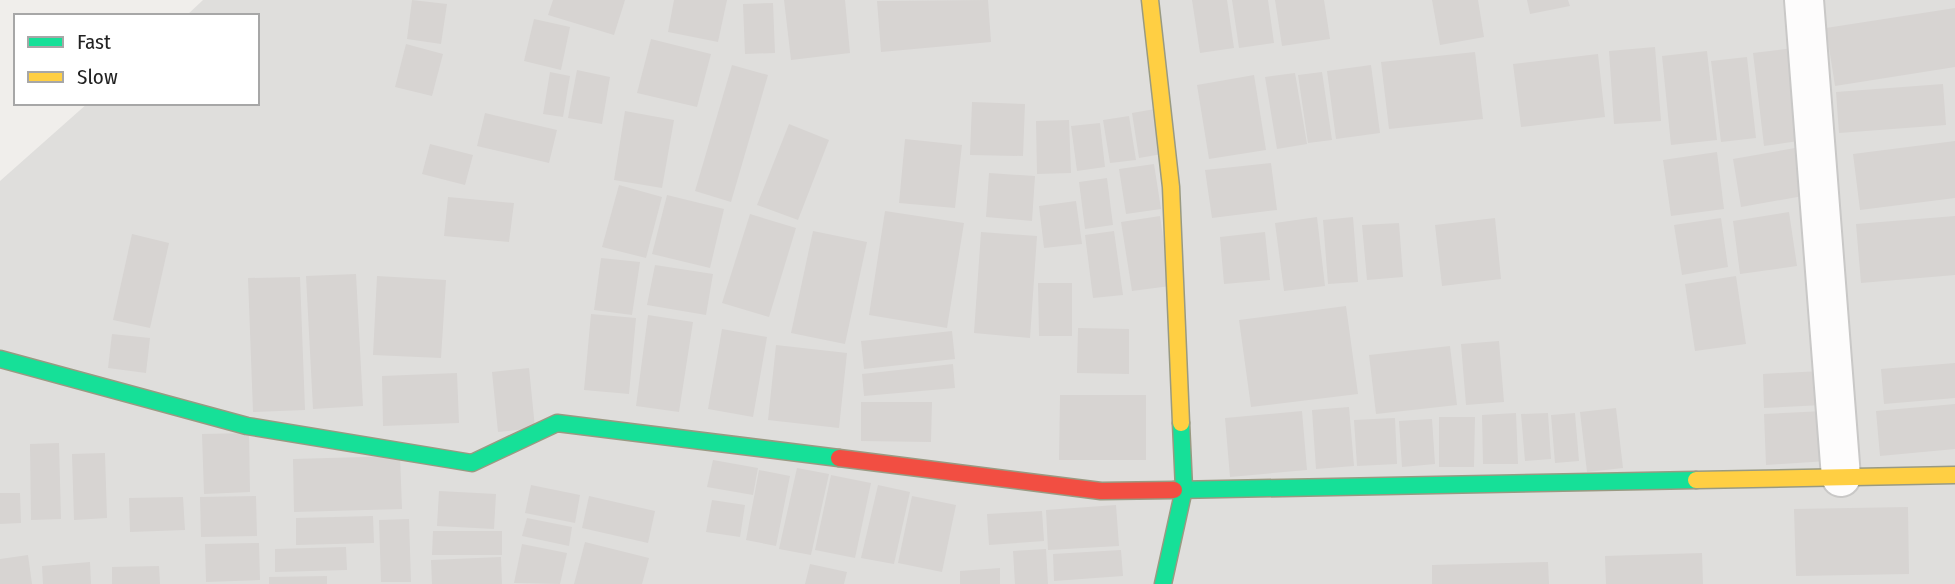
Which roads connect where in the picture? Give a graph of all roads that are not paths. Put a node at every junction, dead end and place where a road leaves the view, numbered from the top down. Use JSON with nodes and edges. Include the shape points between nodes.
{"nodes":[{"id":1,"x":1150,"y":0,"type":"edge"},
{"id":2,"x":1804,"y":0,"type":"edge"},
{"id":3,"x":0,"y":359,"type":"edge"},
{"id":4,"x":1955,"y":475,"type":"edge"},
{"id":5,"x":1841,"y":477,"type":"junction"},
{"id":6,"x":1184,"y":489,"type":"junction"},
{"id":7,"x":1163,"y":584,"type":"edge"}],
"edges":[{"from":1,"to":6,"type":"street","via":[[1171,187]]},
{"from":2,"to":5,"type":"street"},
{"from":3,"to":6,"type":"street","via":[[247,426],[472,463],[557,423],[1101,491]]},
{"from":4,"to":5,"type":"street"},
{"from":5,"to":6,"type":"street"},
{"from":6,"to":7,"type":"street"}]}
